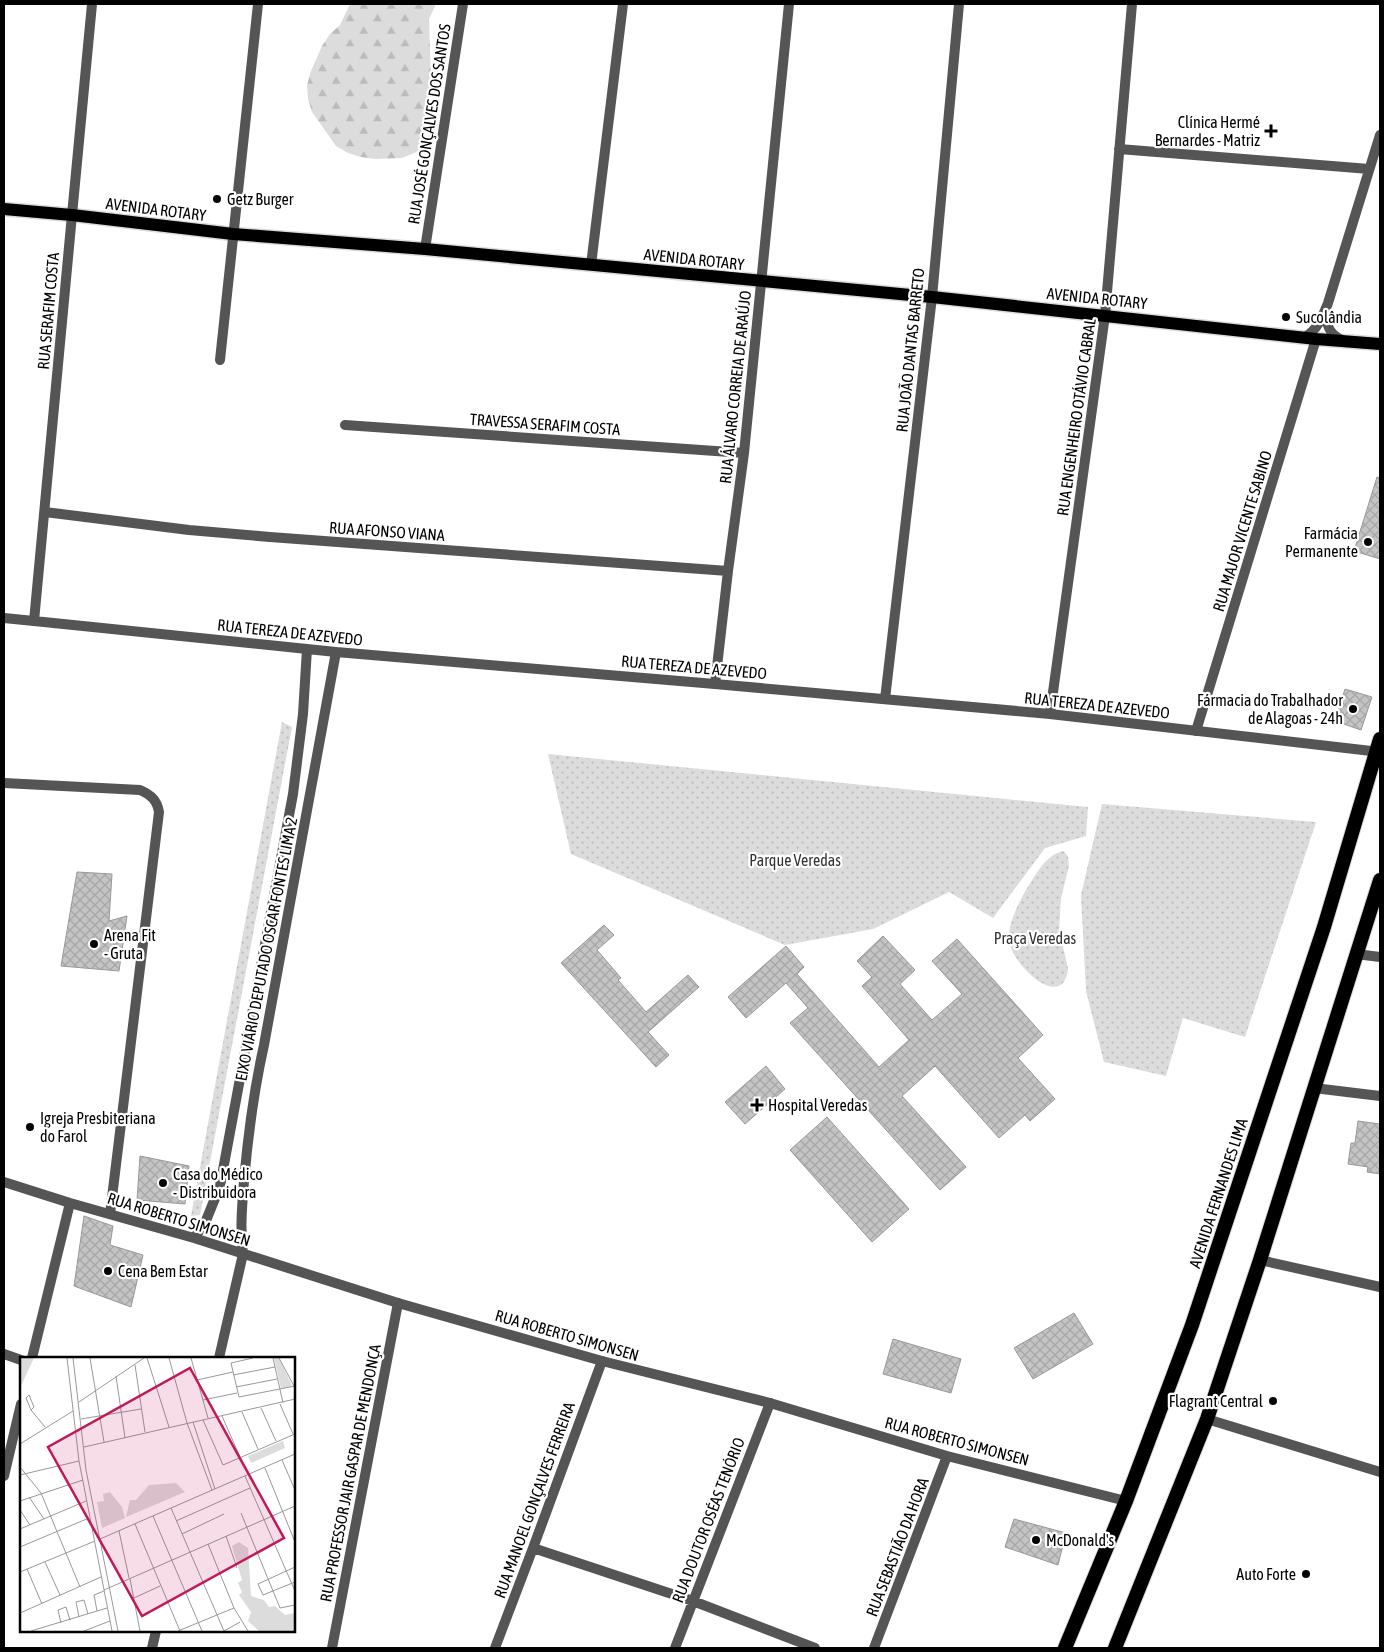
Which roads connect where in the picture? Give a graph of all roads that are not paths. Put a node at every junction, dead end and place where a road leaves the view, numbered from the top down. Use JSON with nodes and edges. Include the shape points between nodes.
{"nodes":[{"id":1,"x":92,"y":4,"type":"edge"},
{"id":2,"x":258,"y":4,"type":"edge"},
{"id":3,"x":464,"y":4,"type":"edge"},
{"id":4,"x":623,"y":4,"type":"edge"},
{"id":5,"x":789,"y":4,"type":"edge"},
{"id":6,"x":959,"y":4,"type":"edge"},
{"id":7,"x":1132,"y":4,"type":"edge"},
{"id":8,"x":1380,"y":135,"type":"edge"},
{"id":9,"x":1118,"y":149,"type":"junction"},
{"id":10,"x":1369,"y":168,"type":"junction"},
{"id":11,"x":4,"y":209,"type":"edge"},
{"id":12,"x":72,"y":215,"type":"junction"},
{"id":13,"x":233,"y":234,"type":"junction"},
{"id":14,"x":425,"y":249,"type":"junction"},
{"id":15,"x":591,"y":265,"type":"junction"},
{"id":16,"x":762,"y":282,"type":"junction"},
{"id":17,"x":932,"y":296,"type":"junction"},
{"id":18,"x":1328,"y":303,"type":"junction"},
{"id":19,"x":1105,"y":315,"type":"junction"},
{"id":20,"x":1310,"y":339,"type":"junction"},
{"id":21,"x":1346,"y":342,"type":"junction"},
{"id":22,"x":1380,"y":344,"type":"edge"},
{"id":23,"x":220,"y":360,"type":"dead end"},
{"id":24,"x":344,"y":425,"type":"dead end"},
{"id":25,"x":744,"y":453,"type":"junction"},
{"id":26,"x":45,"y":512,"type":"junction"},
{"id":27,"x":728,"y":571,"type":"junction"},
{"id":28,"x":4,"y":618,"type":"edge"},
{"id":29,"x":34,"y":621,"type":"junction"},
{"id":30,"x":307,"y":649,"type":"junction"},
{"id":31,"x":336,"y":652,"type":"junction"},
{"id":32,"x":716,"y":684,"type":"junction"},
{"id":33,"x":885,"y":699,"type":"junction"},
{"id":34,"x":1050,"y":714,"type":"junction"},
{"id":35,"x":1196,"y":731,"type":"junction"},
{"id":36,"x":1379,"y":748,"type":"edge"},
{"id":37,"x":4,"y":783,"type":"edge"},
{"id":38,"x":1380,"y":880,"type":"edge"},
{"id":39,"x":1356,"y":954,"type":"junction"},
{"id":40,"x":1380,"y":957,"type":"edge"},
{"id":41,"x":1314,"y":1088,"type":"junction"},
{"id":42,"x":1380,"y":1096,"type":"edge"},
{"id":43,"x":4,"y":1182,"type":"edge"},
{"id":44,"x":70,"y":1203,"type":"junction"},
{"id":45,"x":110,"y":1214,"type":"junction"},
{"id":46,"x":194,"y":1238,"type":"junction"},
{"id":47,"x":243,"y":1254,"type":"junction"},
{"id":48,"x":1260,"y":1260,"type":"junction"},
{"id":49,"x":1380,"y":1286,"type":"edge"},
{"id":50,"x":398,"y":1303,"type":"junction"},
{"id":51,"x":4,"y":1354,"type":"edge"},
{"id":52,"x":32,"y":1357,"type":"edge"},
{"id":53,"x":219,"y":1357,"type":"edge"},
{"id":54,"x":20,"y":1360,"type":"edge"},
{"id":55,"x":602,"y":1361,"type":"junction"},
{"id":56,"x":770,"y":1403,"type":"junction"},
{"id":57,"x":20,"y":1408,"type":"edge"},
{"id":58,"x":1207,"y":1419,"type":"junction"},
{"id":59,"x":947,"y":1456,"type":"junction"},
{"id":60,"x":1380,"y":1472,"type":"edge"},
{"id":61,"x":4,"y":1476,"type":"edge"},
{"id":62,"x":1126,"y":1501,"type":"junction"},
{"id":63,"x":533,"y":1548,"type":"junction"},
{"id":64,"x":693,"y":1601,"type":"junction"},
{"id":65,"x":156,"y":1632,"type":"edge"},
{"id":66,"x":152,"y":1648,"type":"edge"},
{"id":67,"x":332,"y":1648,"type":"edge"},
{"id":68,"x":495,"y":1648,"type":"edge"},
{"id":69,"x":675,"y":1648,"type":"edge"},
{"id":70,"x":815,"y":1648,"type":"edge"},
{"id":71,"x":874,"y":1648,"type":"edge"},
{"id":72,"x":1065,"y":1648,"type":"edge"},
{"id":73,"x":1115,"y":1648,"type":"edge"}],
"edges":[{"from":1,"to":12,"type":"street","name":"RUA SERAFIM COSTA"},
{"from":2,"to":13,"type":"street"},
{"from":3,"to":14,"type":"street","name":"RUA JOSÉ GONÇALVES DOS SANTOS"},
{"from":4,"to":15,"type":"street"},
{"from":5,"to":16,"type":"street","name":"RUA ÁLVARO CORREIA DE ARAÚJO"},
{"from":6,"to":17,"type":"street","name":"RUA JOÃO DANTAS BARRETO"},
{"from":7,"to":9,"type":"street","name":"RUA ENGENHEIRO OTÁVIO CABRAL"},
{"from":8,"to":10,"type":"street","name":"RUA MAJOR VICENTE SABINO"},
{"from":9,"to":10,"type":"street"},
{"from":9,"to":19,"type":"street","name":"RUA ENGENHEIRO OTÁVIO CABRAL"},
{"from":10,"to":18,"type":"street","name":"RUA MAJOR VICENTE SABINO"},
{"from":11,"to":12,"type":"main road","name":"AVENIDA ROTARY"},
{"from":12,"to":13,"type":"main road","name":"AVENIDA ROTARY"},
{"from":12,"to":26,"type":"street","name":"RUA SERAFIM COSTA"},
{"from":13,"to":14,"type":"main road","name":"AVENIDA ROTARY"},
{"from":13,"to":23,"type":"street"},
{"from":14,"to":15,"type":"main road","name":"AVENIDA ROTARY"},
{"from":15,"to":16,"type":"main road","name":"AVENIDA ROTARY"},
{"from":16,"to":17,"type":"main road","name":"AVENIDA ROTARY"},
{"from":16,"to":25,"type":"street","name":"RUA ÁLVARO CORREIA DE ARAÚJO"},
{"from":17,"to":19,"type":"main road","name":"AVENIDA ROTARY"},
{"from":17,"to":33,"type":"street","name":"RUA JOÃO DANTAS BARRETO"},
{"from":18,"to":20,"type":"street","name":"RUA MAJOR VICENTE SABINO"},
{"from":18,"to":21,"type":"street","name":"RUA MAJOR VICENTE SABINO","via":[[1328,327]]},
{"from":19,"to":20,"type":"main road","name":"AVENIDA ROTARY"},
{"from":19,"to":34,"type":"street","name":"RUA ENGENHEIRO OTÁVIO CABRAL"},
{"from":20,"to":21,"type":"main road","name":"AVENIDA ROTARY"},
{"from":20,"to":35,"type":"street","name":"RUA MAJOR VICENTE SABINO"},
{"from":21,"to":22,"type":"main road","name":"AVENIDA ROTARY"},
{"from":24,"to":25,"type":"street","name":"TRAVESSA SERAFIM COSTA"},
{"from":25,"to":27,"type":"street","name":"RUA ÁLVARO CORREIA DE ARAÚJO"},
{"from":26,"to":27,"type":"street","name":"RUA AFONSO VIANA","via":[[189,530]]},
{"from":26,"to":29,"type":"street","name":"RUA SERAFIM COSTA"},
{"from":27,"to":32,"type":"street","name":"RUA ÁLVARO CORREIA DE ARAÚJO"},
{"from":28,"to":29,"type":"street","name":"RUA TEREZA DE AZEVEDO"},
{"from":29,"to":30,"type":"street","name":"RUA TEREZA DE AZEVEDO"},
{"from":30,"to":31,"type":"street","name":"RUA TEREZA DE AZEVEDO"},
{"from":30,"to":46,"type":"street","name":"EIXO VIÁRIO DEPUTADO OSCAR FONTES LIMA 2","via":[[293,794],[220,1186],[205,1224]]},
{"from":31,"to":32,"type":"street","name":"RUA TEREZA DE AZEVEDO"},
{"from":31,"to":47,"type":"street","name":"EIXO VIÁRIO DEPUTADO OSCAR FONTES LIMA 2","via":[[255,1087],[240,1233]]},
{"from":32,"to":33,"type":"street","name":"RUA TEREZA DE AZEVEDO"},
{"from":33,"to":34,"type":"street","name":"RUA TEREZA DE AZEVEDO"},
{"from":34,"to":35,"type":"street","name":"RUA TEREZA DE AZEVEDO"},
{"from":35,"to":36,"type":"street","name":"RUA TEREZA DE AZEVEDO"},
{"from":36,"to":62,"type":"highway","name":"AVENIDA FERNANDES LIMA","via":[[1324,928],[1192,1325]]},
{"from":37,"to":45,"type":"street","via":[[140,790],[155,800],[159,812]]},
{"from":38,"to":39,"type":"highway"},
{"from":39,"to":40,"type":"street"},
{"from":39,"to":41,"type":"highway"},
{"from":41,"to":42,"type":"street"},
{"from":41,"to":48,"type":"highway"},
{"from":43,"to":44,"type":"street","name":"RUA ROBERTO SIMONSEN"},
{"from":44,"to":45,"type":"street","name":"RUA ROBERTO SIMONSEN"},
{"from":44,"to":52,"type":"street"},
{"from":45,"to":46,"type":"street","name":"RUA ROBERTO SIMONSEN"},
{"from":46,"to":47,"type":"street","name":"RUA ROBERTO SIMONSEN"},
{"from":47,"to":50,"type":"street","name":"RUA ROBERTO SIMONSEN"},
{"from":47,"to":53,"type":"street","name":"EIXO VIÁRIO DEPUTADO OSCAR FONTES LIMA 2"},
{"from":48,"to":49,"type":"street"},
{"from":48,"to":58,"type":"highway"},
{"from":50,"to":55,"type":"street","name":"RUA ROBERTO SIMONSEN"},
{"from":50,"to":67,"type":"street","name":"RUA PROFESSOR JAIR GASPAR DE MENDONÇA"},
{"from":51,"to":54,"type":"street"},
{"from":55,"to":56,"type":"street","name":"RUA ROBERTO SIMONSEN"},
{"from":55,"to":63,"type":"street","name":"RUA MANOEL GONÇALVES FERREIRA"},
{"from":56,"to":59,"type":"street","name":"RUA ROBERTO SIMONSEN"},
{"from":56,"to":64,"type":"street","name":"RUA DOUTOR OSÉAS TENÓRIO"},
{"from":57,"to":61,"type":"street"},
{"from":58,"to":60,"type":"street"},
{"from":58,"to":73,"type":"highway"},
{"from":59,"to":62,"type":"street","name":"RUA ROBERTO SIMONSEN"},
{"from":59,"to":71,"type":"street","name":"RUA SEBASTIÃO DA HORA"},
{"from":62,"to":72,"type":"highway","name":"AVENIDA FERNANDES LIMA"},
{"from":63,"to":64,"type":"street"},
{"from":63,"to":68,"type":"street","name":"RUA MANOEL GONÇALVES FERREIRA"},
{"from":64,"to":69,"type":"street","name":"RUA DOUTOR OSÉAS TENÓRIO"},
{"from":64,"to":70,"type":"street"},
{"from":65,"to":66,"type":"street"}]}
